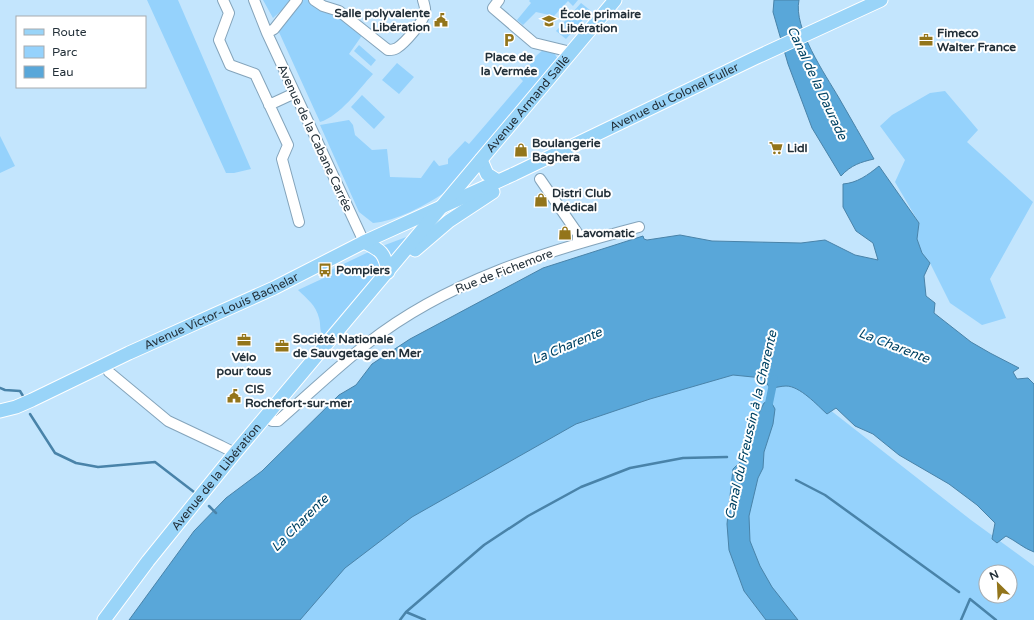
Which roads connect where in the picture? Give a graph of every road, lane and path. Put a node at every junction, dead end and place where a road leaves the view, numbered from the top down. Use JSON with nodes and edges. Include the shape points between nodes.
{"nodes":[{"id":1,"x":222,"y":0,"type":"edge"},
{"id":2,"x":254,"y":0,"type":"edge"},
{"id":3,"x":297,"y":0,"type":"edge"},
{"id":4,"x":314,"y":0,"type":"edge"},
{"id":5,"x":423,"y":0,"type":"edge"},
{"id":6,"x":499,"y":0,"type":"edge"},
{"id":7,"x":615,"y":0,"type":"edge"},
{"id":8,"x":881,"y":0,"type":"edge"},
{"id":9,"x":267,"y":33,"type":"junction"},
{"id":10,"x":571,"y":52,"type":"junction"},
{"id":11,"x":295,"y":93,"type":"junction"},
{"id":12,"x":269,"y":105,"type":"junction"},
{"id":13,"x":481,"y":160,"type":"junction"},
{"id":14,"x":514,"y":174,"type":"junction"},
{"id":15,"x":540,"y":179,"type":"dead end"},
{"id":16,"x":498,"y":181,"type":"junction"},
{"id":17,"x":441,"y":208,"type":"junction"},
{"id":18,"x":299,"y":222,"type":"dead end"},
{"id":19,"x":639,"y":227,"type":"dead end"},
{"id":20,"x":364,"y":242,"type":"junction"},
{"id":21,"x":578,"y":243,"type":"junction"},
{"id":22,"x":388,"y":272,"type":"junction"},
{"id":23,"x":373,"y":290,"type":"junction"},
{"id":24,"x":106,"y":365,"type":"junction"},
{"id":25,"x":0,"y":411,"type":"edge"},
{"id":26,"x":267,"y":416,"type":"junction"},
{"id":27,"x":234,"y":454,"type":"junction"},
{"id":28,"x":104,"y":620,"type":"edge"}],
"edges":[{"from":1,"to":12,"type":"street","via":[[229,13],[218,40],[230,65],[255,74]]},
{"from":2,"to":9,"type":"street","name":"Avenue de la Cabane Carrée"},
{"from":3,"to":9,"type":"street","via":[[274,29]]},
{"from":4,"to":5,"type":"street","via":[[323,6],[340,11],[388,50],[392,50],[405,41],[422,21],[426,12]]},
{"from":6,"to":10,"type":"street","via":[[493,8],[534,43]]},
{"from":7,"to":10,"type":"main road","name":"Avenue Armand Sallé"},
{"from":8,"to":14,"type":"main road","name":"Avenue du Colonel Fuller"},
{"from":9,"to":11,"type":"street","name":"Avenue de la Cabane Carrée"},
{"from":10,"to":13,"type":"main road","name":"Avenue Armand Sallé"},
{"from":11,"to":12,"type":"street"},
{"from":11,"to":20,"type":"street","name":"Avenue de la Cabane Carrée"},
{"from":12,"to":18,"type":"street","via":[[288,145],[282,159]]},
{"from":13,"to":16,"type":"main road","via":[[487,174]]},
{"from":13,"to":17,"type":"main road","name":"Avenue Armand Sallé"},
{"from":14,"to":16,"type":"main road","name":"Avenue du Colonel Fuller"},
{"from":14,"to":23,"type":"main road","via":[[499,188],[468,207],[425,241]]},
{"from":15,"to":21,"type":"street","via":[[578,234]]},
{"from":16,"to":17,"type":"main road","name":"Avenue du Colonel Fuller"},
{"from":17,"to":20,"type":"main road","name":"Avenue Victor-Louis Bachelar"},
{"from":17,"to":22,"type":"main road","name":"Avenue de la Libération"},
{"from":19,"to":21,"type":"street","name":"Rue de Fichemore"},
{"from":20,"to":22,"type":"main road","via":[[382,253]]},
{"from":20,"to":24,"type":"main road","name":"Avenue Victor-Louis Bachelar","via":[[274,288]]},
{"from":21,"to":26,"type":"street","name":"Rue de Fichemore","via":[[459,286],[368,342],[278,421],[272,421]]},
{"from":22,"to":23,"type":"main road","name":"Avenue de la Libération"},
{"from":23,"to":26,"type":"main road","name":"Avenue de la Libération"},
{"from":24,"to":25,"type":"main road","name":"Avenue Victor-Louis Bachelar","via":[[16,407]]},
{"from":24,"to":27,"type":"street","via":[[109,372],[168,421]]},
{"from":26,"to":27,"type":"main road","name":"Avenue de la Libération"},
{"from":27,"to":28,"type":"main road","name":"Avenue de la Libération"}]}
